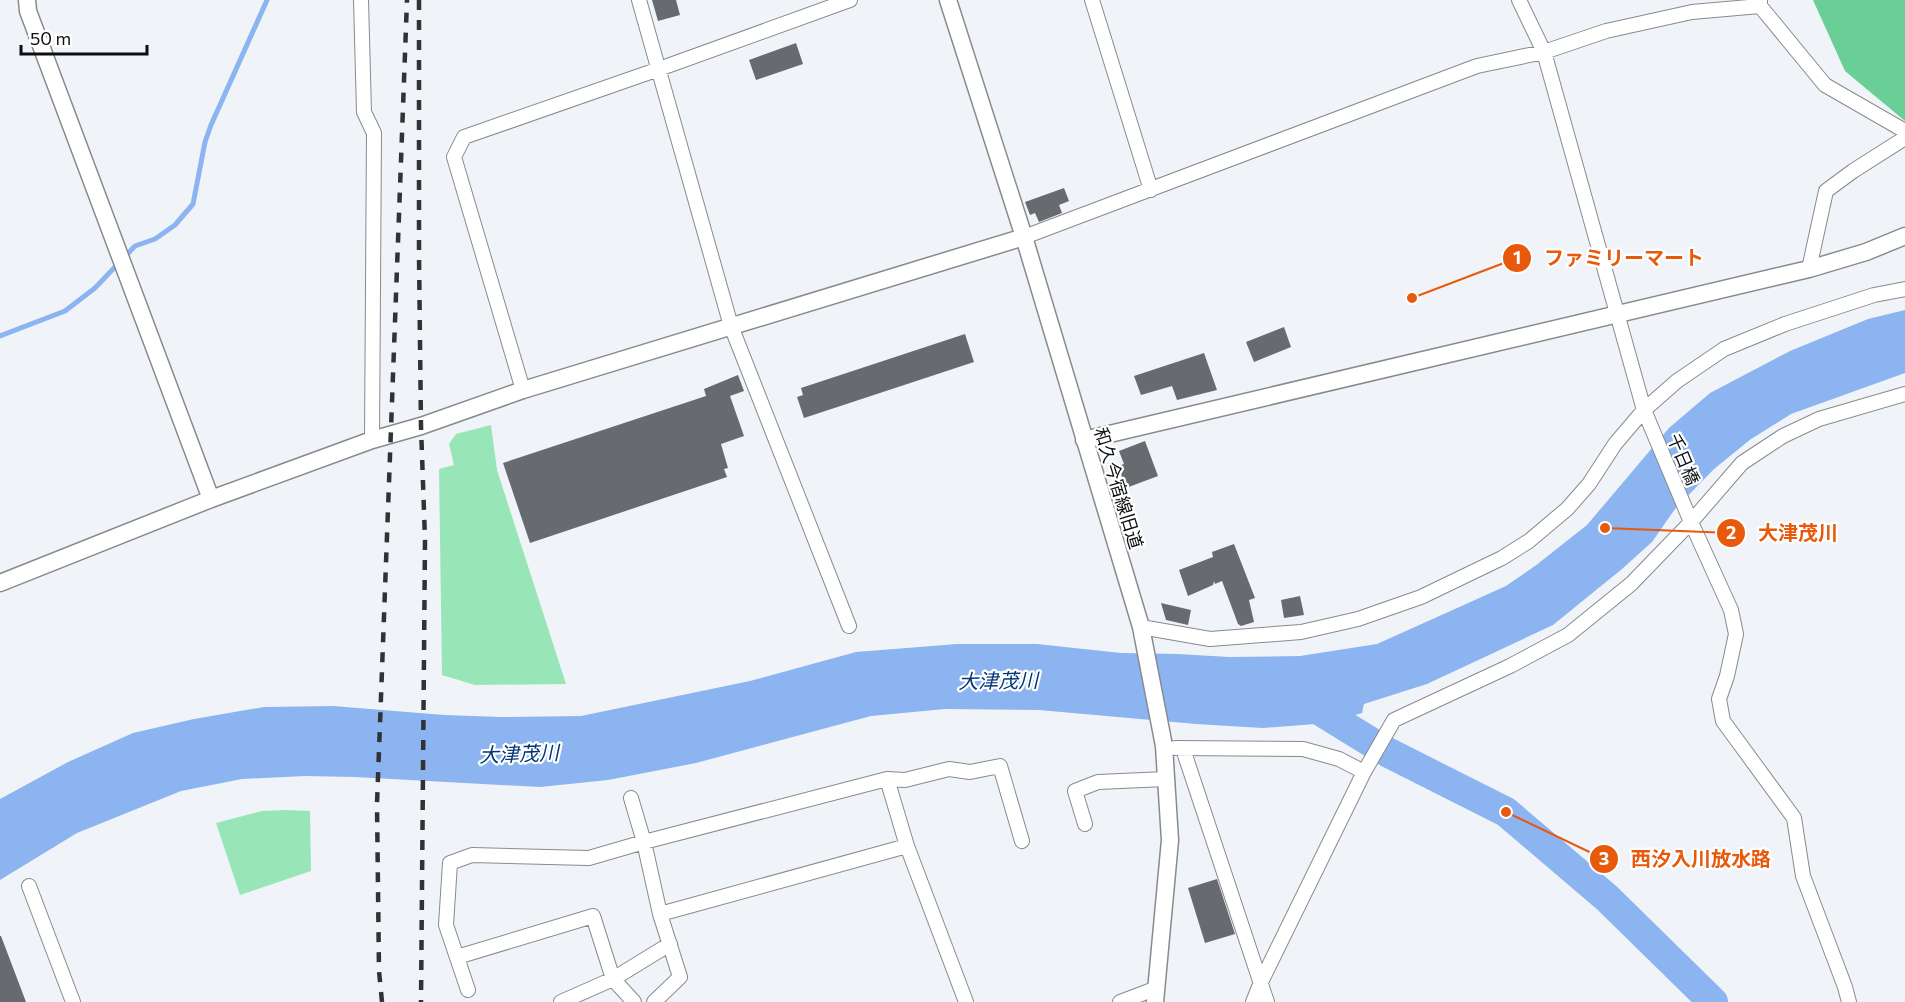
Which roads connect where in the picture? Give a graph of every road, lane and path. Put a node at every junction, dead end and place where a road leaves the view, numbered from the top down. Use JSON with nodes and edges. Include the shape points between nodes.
{"nodes":[{"id":1,"x":27,"y":0,"type":"edge"},
{"id":2,"x":361,"y":0,"type":"edge"},
{"id":3,"x":639,"y":0,"type":"edge"},
{"id":4,"x":850,"y":0,"type":"edge"},
{"id":5,"x":948,"y":0,"type":"edge"},
{"id":6,"x":1092,"y":0,"type":"edge"},
{"id":7,"x":1520,"y":0,"type":"edge"},
{"id":8,"x":1760,"y":3,"type":"edge"},
{"id":9,"x":1544,"y":52,"type":"junction"},
{"id":10,"x":659,"y":69,"type":"junction"},
{"id":11,"x":1905,"y":131,"type":"edge"},
{"id":12,"x":1905,"y":138,"type":"edge"},
{"id":13,"x":1151,"y":190,"type":"junction"},
{"id":14,"x":1905,"y":236,"type":"edge"},
{"id":15,"x":1024,"y":237,"type":"junction"},
{"id":16,"x":1809,"y":269,"type":"junction"},
{"id":17,"x":1905,"y":289,"type":"edge"},
{"id":18,"x":1617,"y":315,"type":"junction"},
{"id":19,"x":731,"y":326,"type":"junction"},
{"id":20,"x":523,"y":390,"type":"junction"},
{"id":21,"x":1905,"y":394,"type":"edge"},
{"id":22,"x":1644,"y":410,"type":"junction"},
{"id":23,"x":372,"y":440,"type":"junction"},
{"id":24,"x":1084,"y":440,"type":"junction"},
{"id":25,"x":211,"y":499,"type":"junction"},
{"id":26,"x":1691,"y":522,"type":"junction"},
{"id":27,"x":0,"y":584,"type":"edge"},
{"id":28,"x":849,"y":626,"type":"dead end"},
{"id":29,"x":1141,"y":627,"type":"junction"},
{"id":30,"x":1164,"y":746,"type":"junction"},
{"id":31,"x":1183,"y":749,"type":"junction"},
{"id":32,"x":1364,"y":772,"type":"junction"},
{"id":33,"x":887,"y":779,"type":"junction"},
{"id":34,"x":1166,"y":779,"type":"junction"},
{"id":35,"x":631,"y":798,"type":"dead end"},
{"id":36,"x":1085,"y":824,"type":"dead end"},
{"id":37,"x":1022,"y":841,"type":"dead end"},
{"id":38,"x":644,"y":842,"type":"junction"},
{"id":39,"x":907,"y":846,"type":"junction"},
{"id":40,"x":29,"y":886,"type":"dead end"},
{"id":41,"x":660,"y":914,"type":"junction"},
{"id":42,"x":670,"y":944,"type":"junction"},
{"id":43,"x":457,"y":957,"type":"junction"},
{"id":44,"x":613,"y":979,"type":"junction"},
{"id":45,"x":1261,"y":982,"type":"junction"},
{"id":46,"x":468,"y":990,"type":"dead end"},
{"id":47,"x":1156,"y":995,"type":"edge"},
{"id":48,"x":73,"y":1002,"type":"edge"},
{"id":49,"x":561,"y":1002,"type":"edge"},
{"id":50,"x":634,"y":1002,"type":"edge"},
{"id":51,"x":654,"y":1002,"type":"edge"},
{"id":52,"x":966,"y":1002,"type":"edge"},
{"id":53,"x":1120,"y":1002,"type":"edge"},
{"id":54,"x":1253,"y":1002,"type":"edge"},
{"id":55,"x":1267,"y":1002,"type":"edge"},
{"id":56,"x":1849,"y":1002,"type":"edge"}],
"edges":[{"from":1,"to":25,"type":"street"},
{"from":2,"to":23,"type":"street","via":[[364,112],[374,133]]},
{"from":3,"to":10,"type":"street"},
{"from":4,"to":10,"type":"street"},
{"from":5,"to":15,"type":"street","name":"和久今宿線旧道"},
{"from":6,"to":13,"type":"street"},
{"from":7,"to":9,"type":"street","name":"千日橋"},
{"from":8,"to":9,"type":"street","via":[[1692,12],[1606,31]]},
{"from":8,"to":11,"type":"street","via":[[1826,85]]},
{"from":9,"to":13,"type":"street","via":[[1477,66]]},
{"from":9,"to":18,"type":"street","name":"千日橋"},
{"from":10,"to":19,"type":"street"},
{"from":10,"to":20,"type":"street","via":[[464,136],[454,157]]},
{"from":12,"to":16,"type":"street","via":[[1826,191]]},
{"from":13,"to":15,"type":"street"},
{"from":14,"to":16,"type":"street"},
{"from":15,"to":19,"type":"street"},
{"from":15,"to":24,"type":"street","name":"和久今宿線旧道"},
{"from":16,"to":18,"type":"street"},
{"from":17,"to":22,"type":"street","via":[[1785,324],[1724,350],[1677,381]]},
{"from":18,"to":22,"type":"street","name":"千日橋"},
{"from":18,"to":24,"type":"street"},
{"from":19,"to":20,"type":"street"},
{"from":19,"to":28,"type":"street"},
{"from":20,"to":23,"type":"street"},
{"from":21,"to":26,"type":"street","via":[[1819,419],[1783,436],[1742,463]]},
{"from":22,"to":26,"type":"street","name":"千日橋"},
{"from":22,"to":29,"type":"street","via":[[1589,484],[1529,541],[1503,558],[1421,597],[1358,619],[1301,632],[1210,639]]},
{"from":23,"to":25,"type":"street"},
{"from":24,"to":29,"type":"street","name":"和久今宿線旧道"},
{"from":25,"to":27,"type":"street"},
{"from":26,"to":32,"type":"street","via":[[1630,584],[1568,635],[1394,720]]},
{"from":26,"to":56,"type":"street","name":"千日橋","via":[[1731,610],[1736,634],[1719,699],[1723,721],[1794,818],[1803,876]]},
{"from":29,"to":30,"type":"street","name":"和久今宿線旧道"},
{"from":30,"to":31,"type":"street"},
{"from":30,"to":34,"type":"street","name":"和久今宿線旧道"},
{"from":31,"to":32,"type":"street","via":[[1303,749],[1339,759]]},
{"from":31,"to":45,"type":"street"},
{"from":32,"to":45,"type":"street"},
{"from":33,"to":37,"type":"street","via":[[905,780],[949,769],[970,772],[1000,766]]},
{"from":33,"to":38,"type":"street"},
{"from":33,"to":39,"type":"street"},
{"from":34,"to":36,"type":"street","via":[[1098,782],[1075,791]]},
{"from":34,"to":47,"type":"street","name":"和久今宿線旧道","via":[[1170,840]]},
{"from":35,"to":38,"type":"street"},
{"from":38,"to":41,"type":"street"},
{"from":38,"to":43,"type":"street","via":[[589,858],[472,855],[450,864],[446,925]]},
{"from":39,"to":41,"type":"street"},
{"from":39,"to":52,"type":"street"},
{"from":40,"to":48,"type":"street"},
{"from":41,"to":42,"type":"street"},
{"from":42,"to":44,"type":"street"},
{"from":42,"to":51,"type":"street","via":[[680,977]]},
{"from":43,"to":44,"type":"street","via":[[593,916]]},
{"from":43,"to":46,"type":"street"},
{"from":44,"to":49,"type":"street"},
{"from":44,"to":50,"type":"street"},
{"from":45,"to":54,"type":"street"},
{"from":45,"to":55,"type":"street"},
{"from":47,"to":53,"type":"street"}]}
